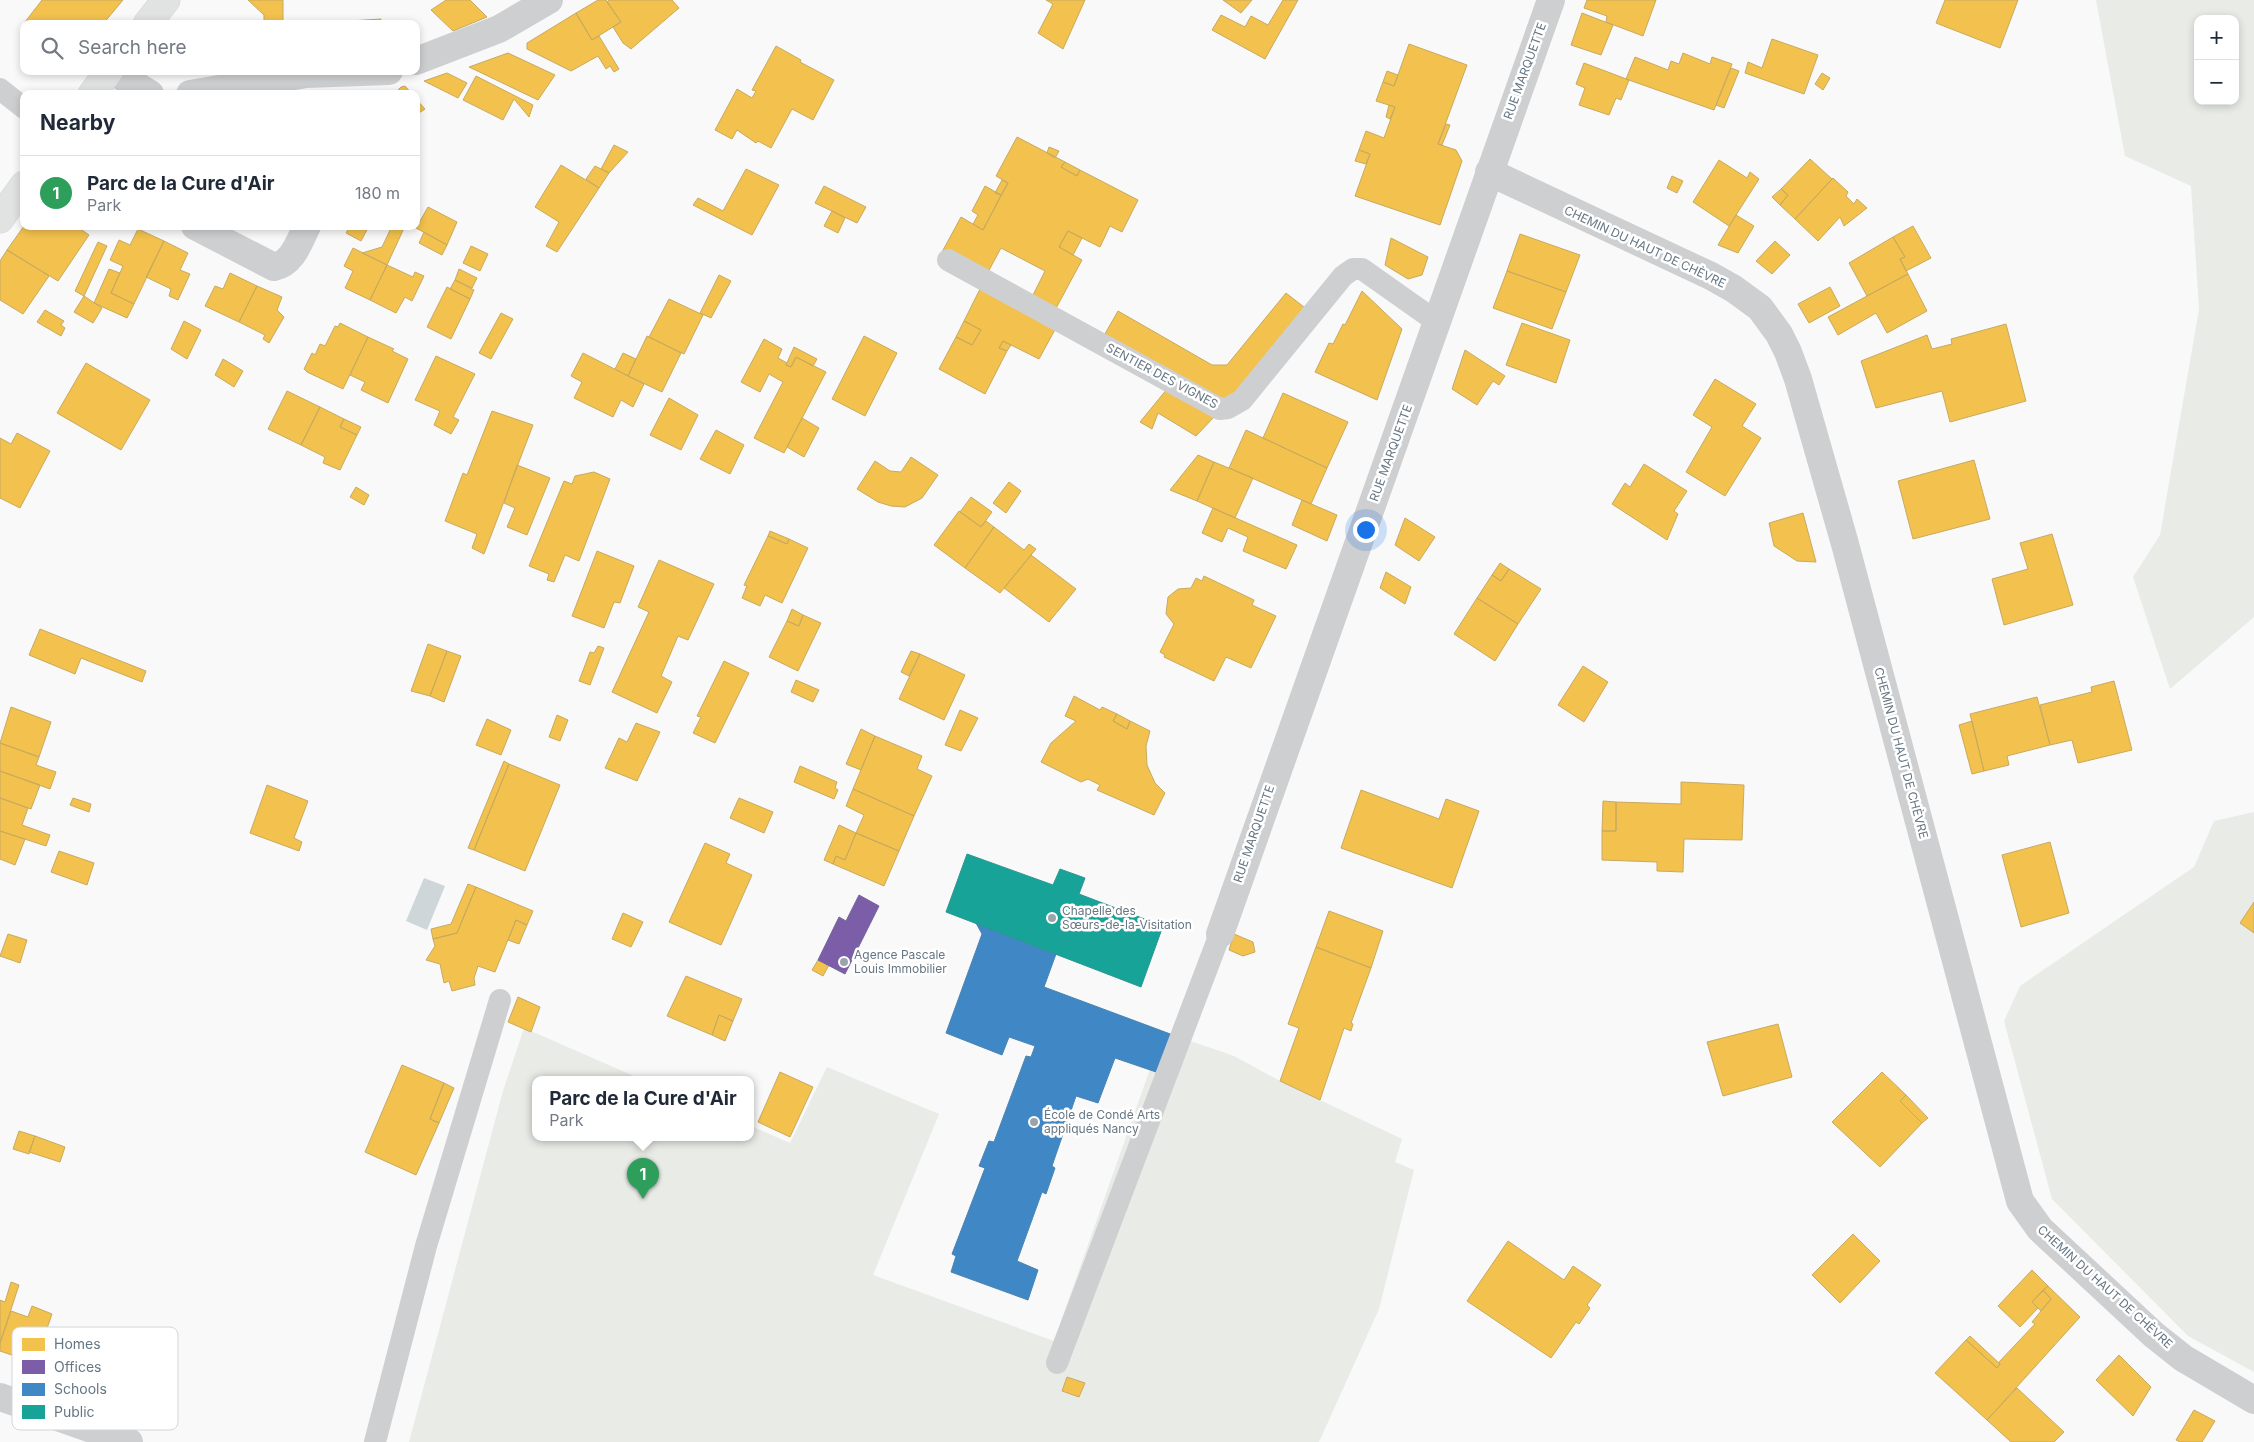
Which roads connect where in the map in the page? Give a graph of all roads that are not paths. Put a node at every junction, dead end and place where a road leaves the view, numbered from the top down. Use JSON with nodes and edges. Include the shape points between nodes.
{"nodes":[{"id":1,"x":166,"y":0,"type":"edge"},
{"id":2,"x":549,"y":0,"type":"edge"},
{"id":3,"x":1551,"y":0,"type":"edge"},
{"id":4,"x":150,"y":20,"type":"edge"},
{"id":5,"x":420,"y":59,"type":"edge"},
{"id":6,"x":105,"y":75,"type":"edge"},
{"id":7,"x":119,"y":75,"type":"edge"},
{"id":8,"x":300,"y":75,"type":"edge"},
{"id":9,"x":387,"y":75,"type":"edge"},
{"id":10,"x":0,"y":89,"type":"edge"},
{"id":11,"x":95,"y":90,"type":"edge"},
{"id":12,"x":144,"y":90,"type":"edge"},
{"id":13,"x":213,"y":90,"type":"edge"},
{"id":14,"x":379,"y":90,"type":"edge"},
{"id":15,"x":20,"y":105,"type":"edge"},
{"id":16,"x":1488,"y":172,"type":"junction"},
{"id":17,"x":20,"y":191,"type":"edge"},
{"id":18,"x":0,"y":219,"type":"edge"},
{"id":19,"x":202,"y":230,"type":"edge"},
{"id":20,"x":305,"y":230,"type":"edge"},
{"id":21,"x":948,"y":260,"type":"dead end"},
{"id":22,"x":1437,"y":322,"type":"junction"},
{"id":23,"x":1220,"y":934,"type":"joint"},
{"id":24,"x":500,"y":1000,"type":"dead end"},
{"id":25,"x":1057,"y":1364,"type":"dead end"},
{"id":26,"x":0,"y":1397,"type":"edge"},
{"id":27,"x":2254,"y":1400,"type":"edge"},
{"id":28,"x":12,"y":1401,"type":"edge"},
{"id":29,"x":95,"y":1430,"type":"edge"},
{"id":30,"x":129,"y":1442,"type":"edge"},
{"id":31,"x":376,"y":1442,"type":"edge"}],
"edges":[{"from":1,"to":4,"type":"street"},
{"from":2,"to":5,"type":"street","via":[[499,28]]},
{"from":3,"to":16,"type":"street","name":"RUE MARQUETTE"},
{"from":6,"to":11,"type":"street"},
{"from":7,"to":12,"type":"street"},
{"from":8,"to":13,"type":"street"},
{"from":9,"to":14,"type":"street"},
{"from":10,"to":15,"type":"lane"},
{"from":16,"to":22,"type":"street","name":"RUE MARQUETTE"},
{"from":16,"to":27,"type":"street","name":"CHEMIN DU HAUT DE CHÈVRE","via":[[1711,276],[1754,303],[1779,334],[1798,379],[1845,544],[2020,1200],[2040,1229],[2154,1335],[2184,1358]]},
{"from":17,"to":18,"type":"street"},
{"from":19,"to":20,"type":"street","via":[[274,267],[291,257]]},
{"from":21,"to":22,"type":"lane","name":"SENTIER DES VIGNES","via":[[1220,409],[1242,400],[1343,276],[1353,269],[1362,269]]},
{"from":22,"to":23,"type":"street","name":"RUE MARQUETTE"},
{"from":23,"to":25,"type":"lane"},
{"from":24,"to":31,"type":"lane","via":[[426,1246]]},
{"from":26,"to":28,"type":"street"},
{"from":29,"to":30,"type":"street"}]}
